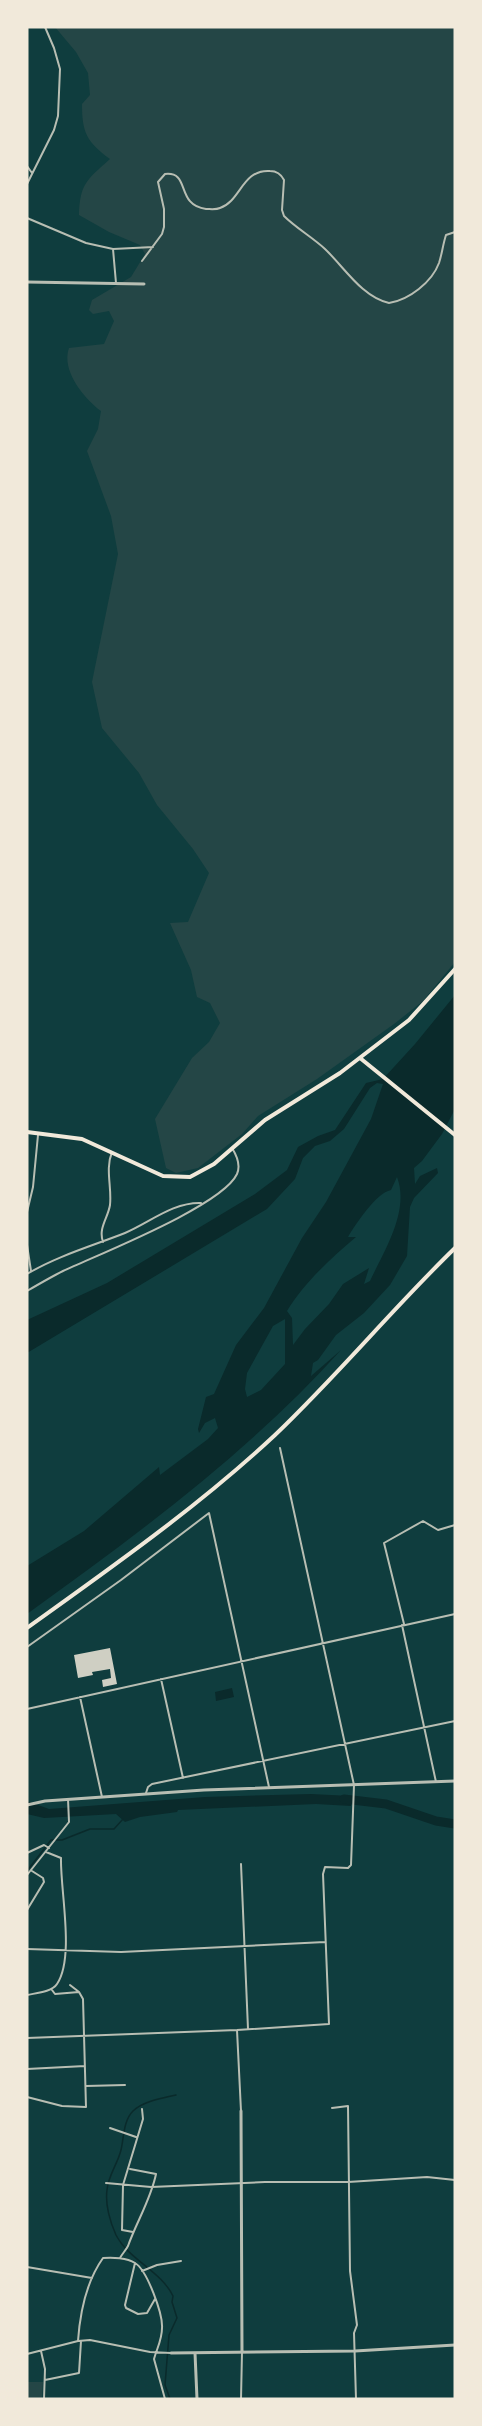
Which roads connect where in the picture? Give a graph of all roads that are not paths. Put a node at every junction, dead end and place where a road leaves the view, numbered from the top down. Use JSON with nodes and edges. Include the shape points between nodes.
{"nodes":[{"id":1,"x":45,"y":27,"type":"edge"},
{"id":2,"x":27,"y":166,"type":"edge"},
{"id":3,"x":32,"y":173,"type":"junction"},
{"id":4,"x":27,"y":184,"type":"edge"},
{"id":5,"x":27,"y":218,"type":"edge"},
{"id":6,"x":455,"y":232,"type":"edge"},
{"id":7,"x":153,"y":247,"type":"junction"},
{"id":8,"x":113,"y":249,"type":"junction"},
{"id":9,"x":142,"y":261,"type":"dead end"},
{"id":10,"x":27,"y":282,"type":"edge"},
{"id":11,"x":116,"y":283,"type":"junction"},
{"id":12,"x":144,"y":284,"type":"dead end"},
{"id":13,"x":455,"y":969,"type":"edge"},
{"id":14,"x":360,"y":1058,"type":"junction"},
{"id":15,"x":27,"y":1132,"type":"edge"},
{"id":16,"x":38,"y":1134,"type":"junction"},
{"id":17,"x":455,"y":1135,"type":"edge"},
{"id":18,"x":232,"y":1148,"type":"junction"},
{"id":19,"x":112,"y":1152,"type":"junction"},
{"id":20,"x":27,"y":1186,"type":"edge"},
{"id":21,"x":33,"y":1187,"type":"junction"},
{"id":22,"x":202,"y":1203,"type":"junction"},
{"id":23,"x":27,"y":1212,"type":"edge"},
{"id":24,"x":103,"y":1242,"type":"junction"},
{"id":25,"x":27,"y":1245,"type":"edge"},
{"id":26,"x":455,"y":1248,"type":"edge"},
{"id":27,"x":31,"y":1271,"type":"junction"},
{"id":28,"x":27,"y":1274,"type":"edge"},
{"id":29,"x":27,"y":1291,"type":"edge"},
{"id":30,"x":280,"y":1448,"type":"dead end"},
{"id":31,"x":455,"y":1525,"type":"edge"},
{"id":32,"x":455,"y":1614,"type":"edge"},
{"id":33,"x":403,"y":1624,"type":"junction"},
{"id":34,"x":27,"y":1628,"type":"edge"},
{"id":35,"x":323,"y":1644,"type":"junction"},
{"id":36,"x":27,"y":1647,"type":"edge"},
{"id":37,"x":242,"y":1662,"type":"junction"},
{"id":38,"x":161,"y":1679,"type":"junction"},
{"id":39,"x":80,"y":1697,"type":"junction"},
{"id":40,"x":27,"y":1708,"type":"edge"},
{"id":41,"x":455,"y":1721,"type":"edge"},
{"id":42,"x":424,"y":1728,"type":"junction"},
{"id":43,"x":344,"y":1745,"type":"junction"},
{"id":44,"x":264,"y":1761,"type":"junction"},
{"id":45,"x":183,"y":1778,"type":"junction"},
{"id":46,"x":436,"y":1782,"type":"junction"},
{"id":47,"x":455,"y":1782,"type":"edge"},
{"id":48,"x":354,"y":1785,"type":"junction"},
{"id":49,"x":269,"y":1788,"type":"junction"},
{"id":50,"x":146,"y":1794,"type":"junction"},
{"id":51,"x":102,"y":1797,"type":"junction"},
{"id":52,"x":68,"y":1799,"type":"junction"},
{"id":53,"x":27,"y":1805,"type":"edge"},
{"id":54,"x":49,"y":1848,"type":"junction"},
{"id":55,"x":27,"y":1852,"type":"edge"},
{"id":56,"x":46,"y":1852,"type":"junction"},
{"id":57,"x":241,"y":1864,"type":"dead end"},
{"id":58,"x":32,"y":1871,"type":"junction"},
{"id":59,"x":27,"y":1875,"type":"edge"},
{"id":60,"x":27,"y":1910,"type":"edge"},
{"id":61,"x":326,"y":1942,"type":"junction"},
{"id":62,"x":244,"y":1945,"type":"junction"},
{"id":63,"x":64,"y":1948,"type":"junction"},
{"id":64,"x":27,"y":1949,"type":"edge"},
{"id":65,"x":70,"y":1985,"type":"dead end"},
{"id":66,"x":51,"y":1989,"type":"junction"},
{"id":67,"x":79,"y":1992,"type":"junction"},
{"id":68,"x":27,"y":1995,"type":"edge"},
{"id":69,"x":248,"y":2029,"type":"junction"},
{"id":70,"x":237,"y":2030,"type":"junction"},
{"id":71,"x":84,"y":2036,"type":"junction"},
{"id":72,"x":27,"y":2038,"type":"edge"},
{"id":73,"x":85,"y":2066,"type":"junction"},
{"id":74,"x":27,"y":2069,"type":"edge"},
{"id":75,"x":125,"y":2085,"type":"dead end"},
{"id":76,"x":86,"y":2086,"type":"junction"},
{"id":77,"x":27,"y":2097,"type":"edge"},
{"id":78,"x":333,"y":2108,"type":"dead end"},
{"id":79,"x":142,"y":2109,"type":"dead end"},
{"id":80,"x":241,"y":2111,"type":"joint"},
{"id":81,"x":110,"y":2128,"type":"dead end"},
{"id":82,"x":136,"y":2137,"type":"junction"},
{"id":83,"x":129,"y":2169,"type":"junction"},
{"id":84,"x":455,"y":2180,"type":"edge"},
{"id":85,"x":348,"y":2182,"type":"junction"},
{"id":86,"x":106,"y":2183,"type":"dead end"},
{"id":87,"x":241,"y":2183,"type":"junction"},
{"id":88,"x":123,"y":2185,"type":"junction"},
{"id":89,"x":151,"y":2187,"type":"junction"},
{"id":90,"x":133,"y":2232,"type":"junction"},
{"id":91,"x":120,"y":2258,"type":"junction"},
{"id":92,"x":181,"y":2261,"type":"dead end"},
{"id":93,"x":135,"y":2263,"type":"junction"},
{"id":94,"x":27,"y":2267,"type":"edge"},
{"id":95,"x":142,"y":2271,"type":"junction"},
{"id":96,"x":92,"y":2278,"type":"junction"},
{"id":97,"x":155,"y":2299,"type":"junction"},
{"id":98,"x":79,"y":2341,"type":"junction"},
{"id":99,"x":455,"y":2345,"type":"edge"},
{"id":100,"x":41,"y":2351,"type":"junction"},
{"id":101,"x":195,"y":2352,"type":"junction"},
{"id":102,"x":242,"y":2352,"type":"junction"},
{"id":103,"x":355,"y":2352,"type":"junction"},
{"id":104,"x":156,"y":2353,"type":"junction"},
{"id":105,"x":171,"y":2353,"type":"joint"},
{"id":106,"x":27,"y":2354,"type":"edge"},
{"id":107,"x":45,"y":2380,"type":"junction"},
{"id":108,"x":44,"y":2399,"type":"edge"},
{"id":109,"x":165,"y":2399,"type":"edge"},
{"id":110,"x":197,"y":2399,"type":"edge"},
{"id":111,"x":241,"y":2399,"type":"edge"},
{"id":112,"x":356,"y":2399,"type":"edge"}],
"edges":[{"from":1,"to":3,"type":"street","via":[[60,69],[58,116]]},
{"from":2,"to":3,"type":"street"},
{"from":3,"to":4,"type":"street"},
{"from":5,"to":8,"type":"street","via":[[86,243]]},
{"from":6,"to":7,"type":"street","via":[[446,235],[433,274],[411,294],[389,303],[367,292],[324,248],[284,216],[284,180],[279,173],[257,173],[224,206],[211,209],[190,203],[180,179],[171,173],[158,182],[164,227]]},
{"from":7,"to":8,"type":"street"},
{"from":7,"to":9,"type":"street"},
{"from":8,"to":11,"type":"street"},
{"from":10,"to":11,"type":"street"},
{"from":11,"to":12,"type":"street"},
{"from":13,"to":14,"type":"main road","via":[[409,1020]]},
{"from":14,"to":17,"type":"main road"},
{"from":14,"to":18,"type":"main road","via":[[264,1120]]},
{"from":15,"to":16,"type":"main road"},
{"from":16,"to":19,"type":"main road","via":[[82,1139]]},
{"from":16,"to":21,"type":"street"},
{"from":18,"to":19,"type":"main road","via":[[201,1172],[182,1179],[163,1176]]},
{"from":18,"to":22,"type":"street","via":[[239,1161],[238,1173],[225,1189]]},
{"from":19,"to":24,"type":"street","via":[[108,1168],[111,1195],[102,1226]]},
{"from":20,"to":21,"type":"street"},
{"from":21,"to":23,"type":"street"},
{"from":22,"to":24,"type":"street","via":[[170,1210]]},
{"from":22,"to":29,"type":"street"},
{"from":24,"to":27,"type":"street"},
{"from":25,"to":27,"type":"street"},
{"from":26,"to":34,"type":"main road","via":[[320,1391],[251,1456]]},
{"from":27,"to":28,"type":"street"},
{"from":30,"to":35,"type":"street"},
{"from":31,"to":33,"type":"street","via":[[438,1530],[423,1521],[384,1543]]},
{"from":32,"to":33,"type":"street"},
{"from":33,"to":35,"type":"street"},
{"from":33,"to":42,"type":"street"},
{"from":35,"to":37,"type":"street"},
{"from":35,"to":43,"type":"street"},
{"from":36,"to":37,"type":"street","via":[[208,1513]]},
{"from":37,"to":38,"type":"street"},
{"from":37,"to":44,"type":"street"},
{"from":38,"to":39,"type":"street"},
{"from":38,"to":45,"type":"street"},
{"from":39,"to":40,"type":"street"},
{"from":39,"to":51,"type":"street"},
{"from":41,"to":42,"type":"street"},
{"from":42,"to":43,"type":"street"},
{"from":42,"to":46,"type":"street"},
{"from":43,"to":44,"type":"street"},
{"from":43,"to":48,"type":"street"},
{"from":44,"to":45,"type":"street"},
{"from":44,"to":49,"type":"street"},
{"from":45,"to":50,"type":"street","via":[[152,1784]]},
{"from":46,"to":47,"type":"street"},
{"from":46,"to":48,"type":"street"},
{"from":48,"to":49,"type":"street"},
{"from":48,"to":61,"type":"street","via":[[351,1865],[325,1867],[323,1874]]},
{"from":49,"to":50,"type":"street"},
{"from":50,"to":51,"type":"street"},
{"from":51,"to":52,"type":"street"},
{"from":52,"to":53,"type":"street"},
{"from":52,"to":54,"type":"street","via":[[69,1822]]},
{"from":54,"to":55,"type":"street","via":[[45,1845]]},
{"from":54,"to":56,"type":"street"},
{"from":56,"to":58,"type":"street"},
{"from":56,"to":63,"type":"street","via":[[62,1858]]},
{"from":57,"to":62,"type":"street"},
{"from":58,"to":59,"type":"street"},
{"from":58,"to":60,"type":"street","via":[[44,1882]]},
{"from":61,"to":62,"type":"street"},
{"from":61,"to":69,"type":"street","via":[[329,2024]]},
{"from":62,"to":63,"type":"street","via":[[121,1952]]},
{"from":62,"to":69,"type":"street"},
{"from":63,"to":64,"type":"street"},
{"from":63,"to":66,"type":"street","via":[[64,1962],[57,1984]]},
{"from":65,"to":67,"type":"street"},
{"from":66,"to":67,"type":"street","via":[[58,1995]]},
{"from":66,"to":68,"type":"street"},
{"from":67,"to":71,"type":"street","via":[[83,1999]]},
{"from":69,"to":70,"type":"street"},
{"from":70,"to":71,"type":"street"},
{"from":70,"to":80,"type":"street"},
{"from":71,"to":72,"type":"street"},
{"from":71,"to":73,"type":"street"},
{"from":73,"to":74,"type":"street"},
{"from":73,"to":76,"type":"street"},
{"from":75,"to":76,"type":"street"},
{"from":76,"to":77,"type":"street","via":[[86,2107],[62,2106]]},
{"from":78,"to":85,"type":"street","via":[[348,2106]]},
{"from":79,"to":82,"type":"street"},
{"from":80,"to":87,"type":"street"},
{"from":81,"to":82,"type":"street"},
{"from":82,"to":83,"type":"street"},
{"from":83,"to":88,"type":"street"},
{"from":83,"to":89,"type":"street","via":[[156,2174]]},
{"from":84,"to":85,"type":"street"},
{"from":85,"to":87,"type":"street"},
{"from":85,"to":103,"type":"street","via":[[350,2271],[357,2325]]},
{"from":86,"to":88,"type":"street"},
{"from":87,"to":89,"type":"street"},
{"from":87,"to":102,"type":"street"},
{"from":88,"to":89,"type":"street"},
{"from":88,"to":90,"type":"street","via":[[122,2230]]},
{"from":89,"to":90,"type":"street"},
{"from":90,"to":91,"type":"street"},
{"from":91,"to":93,"type":"street"},
{"from":91,"to":96,"type":"street","via":[[103,2258]]},
{"from":92,"to":95,"type":"street"},
{"from":93,"to":95,"type":"street"},
{"from":93,"to":97,"type":"street","via":[[126,2308],[138,2314],[147,2313]]},
{"from":94,"to":96,"type":"street"},
{"from":95,"to":97,"type":"street"},
{"from":96,"to":98,"type":"street","via":[[79,2315]]},
{"from":97,"to":104,"type":"street","via":[[162,2319]]},
{"from":98,"to":100,"type":"street"},
{"from":98,"to":104,"type":"street","via":[[99,2341]]},
{"from":98,"to":107,"type":"street","via":[[79,2373]]},
{"from":99,"to":103,"type":"street"},
{"from":100,"to":106,"type":"street"},
{"from":100,"to":107,"type":"street"},
{"from":101,"to":102,"type":"street"},
{"from":101,"to":105,"type":"street"},
{"from":101,"to":110,"type":"street"},
{"from":102,"to":103,"type":"street"},
{"from":102,"to":111,"type":"street"},
{"from":103,"to":112,"type":"street"},
{"from":104,"to":105,"type":"street"},
{"from":104,"to":109,"type":"street","via":[[154,2359]]},
{"from":107,"to":108,"type":"street"}]}
